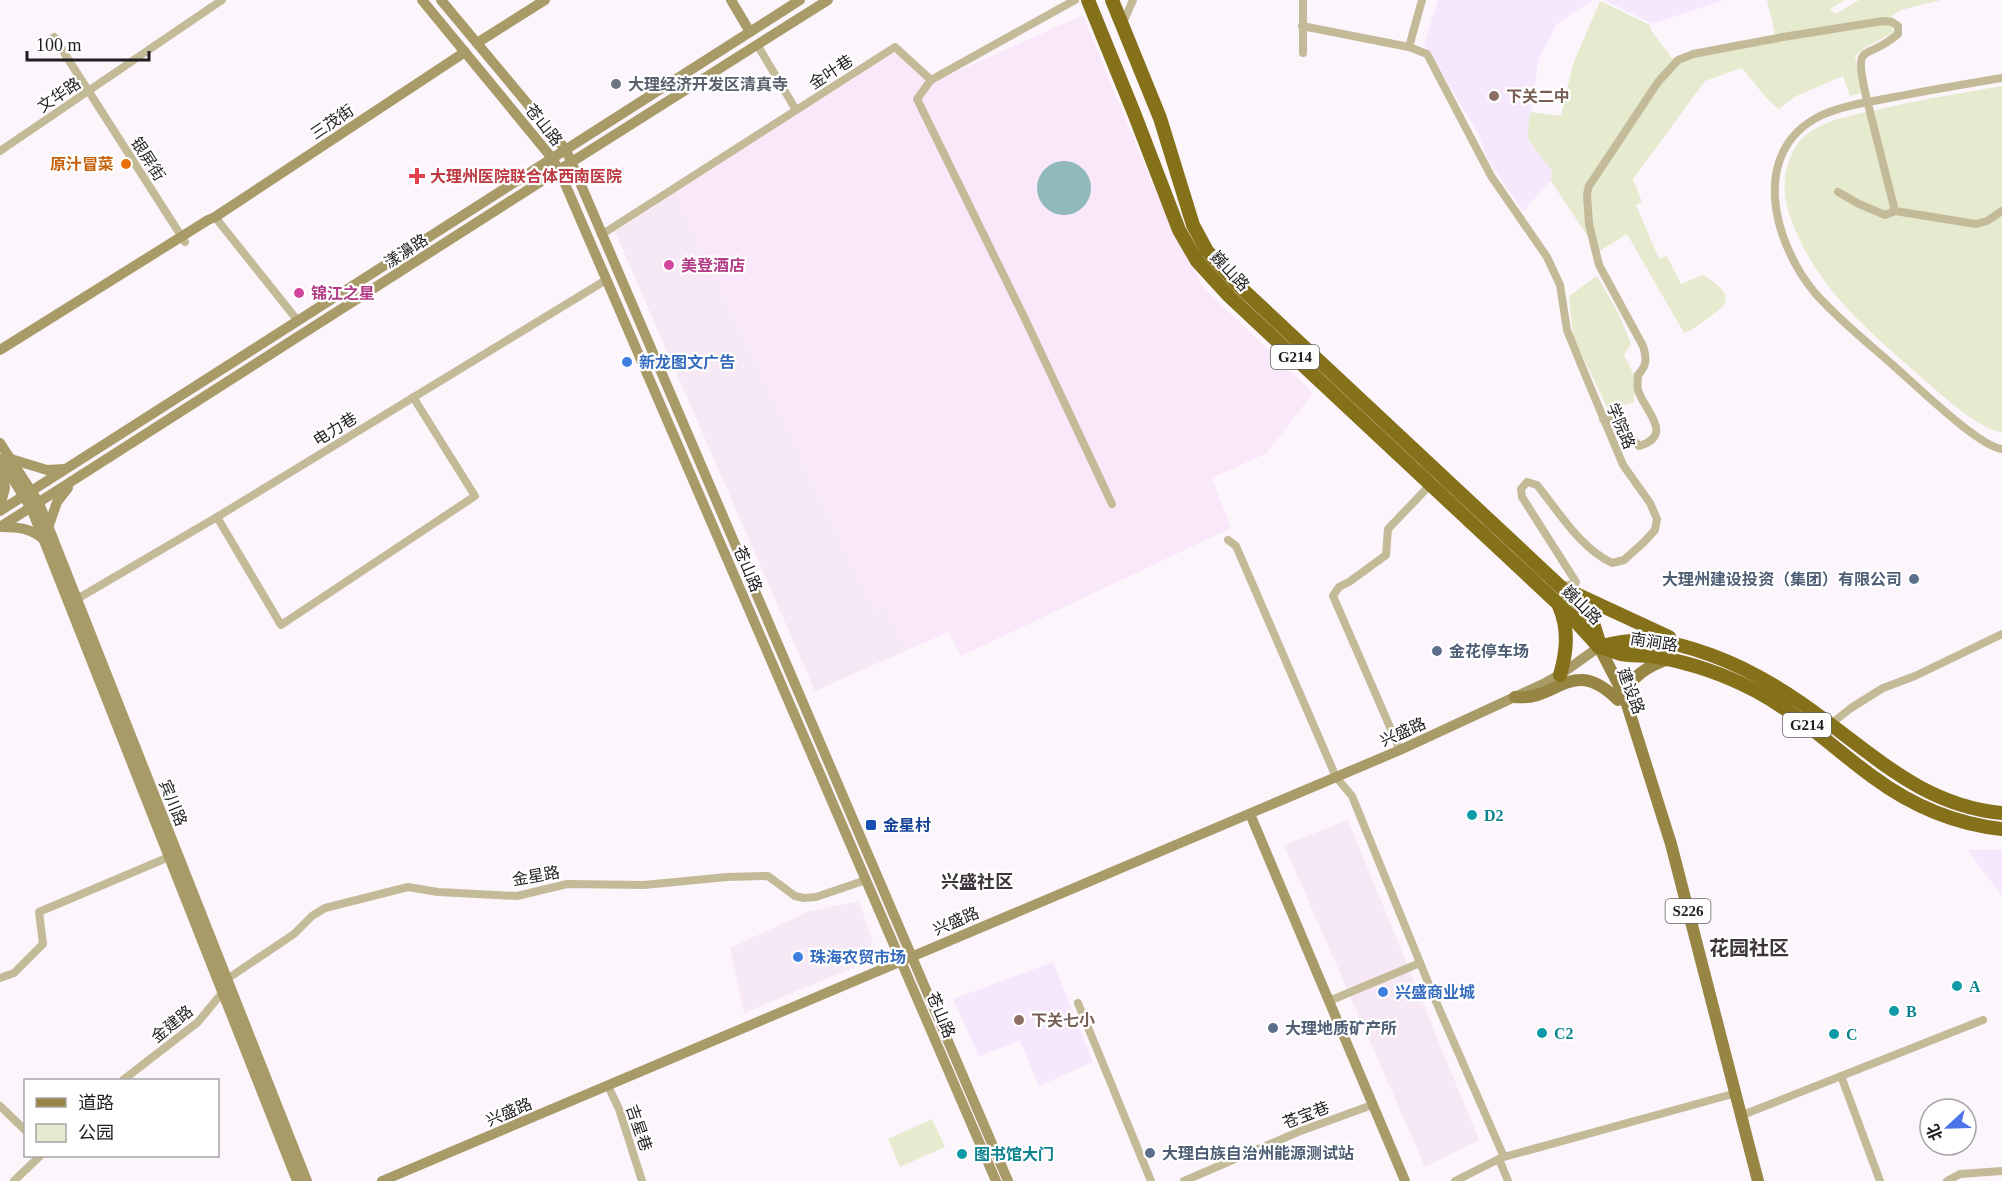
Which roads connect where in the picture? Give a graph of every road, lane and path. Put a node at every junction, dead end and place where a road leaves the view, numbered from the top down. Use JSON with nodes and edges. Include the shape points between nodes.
{"nodes":[{"id":1,"x":222,"y":0,"type":"edge"},
{"id":2,"x":422,"y":0,"type":"edge"},
{"id":3,"x":441,"y":0,"type":"edge"},
{"id":4,"x":544,"y":0,"type":"edge"},
{"id":5,"x":731,"y":0,"type":"edge"},
{"id":6,"x":800,"y":0,"type":"edge"},
{"id":7,"x":828,"y":0,"type":"edge"},
{"id":8,"x":1075,"y":0,"type":"edge"},
{"id":9,"x":1088,"y":0,"type":"edge"},
{"id":10,"x":1112,"y":0,"type":"edge"},
{"id":11,"x":1133,"y":0,"type":"edge"},
{"id":12,"x":1303,"y":0,"type":"edge"},
{"id":13,"x":1422,"y":0,"type":"edge"},
{"id":14,"x":1122,"y":24,"type":"junction"},
{"id":15,"x":1302,"y":26,"type":"junction"},
{"id":16,"x":750,"y":32,"type":"junction"},
{"id":17,"x":54,"y":37,"type":"dead end"},
{"id":18,"x":477,"y":43,"type":"junction"},
{"id":19,"x":758,"y":46,"type":"junction"},
{"id":20,"x":1409,"y":47,"type":"junction"},
{"id":21,"x":465,"y":52,"type":"junction"},
{"id":22,"x":1303,"y":53,"type":"dead end"},
{"id":23,"x":2002,"y":78,"type":"edge"},
{"id":24,"x":931,"y":80,"type":"junction"},
{"id":25,"x":88,"y":91,"type":"junction"},
{"id":26,"x":796,"y":110,"type":"junction"},
{"id":27,"x":566,"y":150,"type":"junction"},
{"id":28,"x":0,"y":151,"type":"edge"},
{"id":29,"x":552,"y":158,"type":"junction"},
{"id":30,"x":570,"y":163,"type":"junction"},
{"id":31,"x":559,"y":170,"type":"junction"},
{"id":32,"x":1838,"y":192,"type":"dead end"},
{"id":33,"x":1184,"y":199,"type":"junction"},
{"id":34,"x":1168,"y":204,"type":"junction"},
{"id":35,"x":1895,"y":211,"type":"junction"},
{"id":36,"x":2002,"y":211,"type":"edge"},
{"id":37,"x":216,"y":217,"type":"junction"},
{"id":38,"x":601,"y":235,"type":"junction"},
{"id":39,"x":183,"y":239,"type":"junction"},
{"id":40,"x":1208,"y":263,"type":"junction"},
{"id":41,"x":606,"y":280,"type":"junction"},
{"id":42,"x":298,"y":321,"type":"junction"},
{"id":43,"x":0,"y":350,"type":"edge"},
{"id":44,"x":0,"y":358,"type":"edge"},
{"id":45,"x":413,"y":397,"type":"junction"},
{"id":46,"x":1603,"y":418,"type":"junction"},
{"id":47,"x":0,"y":442,"type":"edge"},
{"id":48,"x":2002,"y":449,"type":"edge"},
{"id":49,"x":4,"y":460,"type":"edge"},
{"id":50,"x":70,"y":467,"type":"junction"},
{"id":51,"x":73,"y":481,"type":"junction"},
{"id":52,"x":1431,"y":484,"type":"junction"},
{"id":53,"x":27,"y":494,"type":"junction"},
{"id":54,"x":1112,"y":504,"type":"dead end"},
{"id":55,"x":35,"y":506,"type":"junction"},
{"id":56,"x":0,"y":509,"type":"edge"},
{"id":57,"x":218,"y":517,"type":"junction"},
{"id":58,"x":1,"y":527,"type":"edge"},
{"id":59,"x":48,"y":528,"type":"junction"},
{"id":60,"x":43,"y":539,"type":"junction"},
{"id":61,"x":1228,"y":540,"type":"dead end"},
{"id":62,"x":1576,"y":582,"type":"junction"},
{"id":63,"x":1559,"y":586,"type":"junction"},
{"id":64,"x":76,"y":599,"type":"junction"},
{"id":65,"x":1590,"y":601,"type":"junction"},
{"id":66,"x":1558,"y":604,"type":"junction"},
{"id":67,"x":2002,"y":634,"type":"edge"},
{"id":68,"x":1599,"y":647,"type":"junction"},
{"id":69,"x":1693,"y":648,"type":"junction"},
{"id":70,"x":1669,"y":659,"type":"junction"},
{"id":71,"x":1560,"y":675,"type":"junction"},
{"id":72,"x":1515,"y":697,"type":"junction"},
{"id":73,"x":1621,"y":698,"type":"junction"},
{"id":74,"x":1831,"y":724,"type":"junction"},
{"id":75,"x":1822,"y":735,"type":"junction"},
{"id":76,"x":1400,"y":750,"type":"junction"},
{"id":77,"x":1336,"y":777,"type":"junction"},
{"id":78,"x":2002,"y":813,"type":"edge"},
{"id":79,"x":1250,"y":814,"type":"junction"},
{"id":80,"x":2002,"y":829,"type":"edge"},
{"id":81,"x":169,"y":857,"type":"junction"},
{"id":82,"x":866,"y":880,"type":"junction"},
{"id":83,"x":906,"y":959,"type":"junction"},
{"id":84,"x":1420,"y":963,"type":"junction"},
{"id":85,"x":0,"y":978,"type":"edge"},
{"id":86,"x":227,"y":979,"type":"junction"},
{"id":87,"x":222,"y":993,"type":"junction"},
{"id":88,"x":1329,"y":1000,"type":"junction"},
{"id":89,"x":1078,"y":1003,"type":"dead end"},
{"id":90,"x":1983,"y":1020,"type":"dead end"},
{"id":91,"x":1841,"y":1076,"type":"junction"},
{"id":92,"x":124,"y":1079,"type":"edge"},
{"id":93,"x":608,"y":1086,"type":"junction"},
{"id":94,"x":1729,"y":1095,"type":"junction"},
{"id":95,"x":1372,"y":1105,"type":"junction"},
{"id":96,"x":0,"y":1106,"type":"edge"},
{"id":97,"x":1740,"y":1116,"type":"junction"},
{"id":98,"x":24,"y":1129,"type":"edge"},
{"id":99,"x":38,"y":1157,"type":"edge"},
{"id":100,"x":1502,"y":1157,"type":"junction"},
{"id":101,"x":2002,"y":1171,"type":"edge"},
{"id":102,"x":14,"y":1181,"type":"edge"},
{"id":103,"x":297,"y":1181,"type":"edge"},
{"id":104,"x":307,"y":1181,"type":"edge"},
{"id":105,"x":382,"y":1181,"type":"edge"},
{"id":106,"x":642,"y":1181,"type":"edge"},
{"id":107,"x":996,"y":1181,"type":"edge"},
{"id":108,"x":1008,"y":1181,"type":"edge"},
{"id":109,"x":1151,"y":1181,"type":"edge"},
{"id":110,"x":1184,"y":1181,"type":"edge"},
{"id":111,"x":1405,"y":1181,"type":"edge"},
{"id":112,"x":1455,"y":1181,"type":"edge"},
{"id":113,"x":1508,"y":1181,"type":"edge"},
{"id":114,"x":1752,"y":1181,"type":"edge"},
{"id":115,"x":1758,"y":1181,"type":"edge"},
{"id":116,"x":1880,"y":1181,"type":"edge"},
{"id":117,"x":1947,"y":1181,"type":"edge"}],
"edges":[{"from":1,"to":25,"type":"street","name":"文华路"},
{"from":2,"to":21,"type":"main road","name":"苍山路"},
{"from":3,"to":18,"type":"main road","name":"苍山路"},
{"from":4,"to":18,"type":"main road"},
{"from":5,"to":16,"type":"main road"},
{"from":6,"to":16,"type":"main road","name":"漾濞路"},
{"from":7,"to":19,"type":"main road","name":"漾濞路"},
{"from":8,"to":24,"type":"street"},
{"from":9,"to":34,"type":"highway","name":"巍山路","number":"G214"},
{"from":10,"to":14,"type":"highway","name":"巍山路","number":"G214"},
{"from":11,"to":14,"type":"street"},
{"from":12,"to":15,"type":"street"},
{"from":13,"to":20,"type":"street"},
{"from":14,"to":33,"type":"highway","name":"巍山路","number":"G214","via":[[1160,118]]},
{"from":15,"to":20,"type":"street"},
{"from":15,"to":22,"type":"street"},
{"from":16,"to":27,"type":"main road","name":"漾濞路"},
{"from":17,"to":25,"type":"street","name":"银屏街"},
{"from":18,"to":27,"type":"main road","name":"苍山路"},
{"from":19,"to":26,"type":"street"},
{"from":19,"to":30,"type":"main road","name":"漾濞路"},
{"from":20,"to":46,"type":"street","name":"学院路","via":[[1427,54],[1491,176],[1547,257],[1560,285],[1567,330]]},
{"from":21,"to":29,"type":"main road","name":"苍山路"},
{"from":21,"to":37,"type":"main road","name":"三茂街"},
{"from":23,"to":48,"type":"street","via":[[1855,105],[1820,116],[1789,144],[1776,171],[1774,193],[1790,252],[1822,300],[1981,441]]},
{"from":24,"to":26,"type":"street","name":"金叶巷","via":[[895,46]]},
{"from":24,"to":54,"type":"street","via":[[917,99]]},
{"from":25,"to":28,"type":"street","name":"文华路"},
{"from":25,"to":39,"type":"street","name":"银屏街"},
{"from":26,"to":38,"type":"street","name":"金叶巷"},
{"from":27,"to":29,"type":"main road","name":"漾濞路"},
{"from":27,"to":30,"type":"main road","name":"苍山路"},
{"from":29,"to":31,"type":"main road","name":"苍山路"},
{"from":29,"to":42,"type":"main road","name":"漾濞路"},
{"from":30,"to":31,"type":"main road","name":"漾濞路"},
{"from":30,"to":38,"type":"main road","name":"苍山路"},
{"from":31,"to":41,"type":"main road","name":"苍山路"},
{"from":31,"to":51,"type":"main road","name":"漾濞路"},
{"from":32,"to":35,"type":"street","via":[[1882,214]]},
{"from":33,"to":34,"type":"highway"},
{"from":33,"to":40,"type":"highway","name":"巍山路","number":"G214"},
{"from":34,"to":40,"type":"highway","name":"巍山路","number":"G214","via":[[1185,242]]},
{"from":35,"to":36,"type":"street","via":[[1976,224]]},
{"from":35,"to":46,"type":"street","bridge":true,"via":[[1860,70],[1865,53],[1898,34],[1898,26],[1893,22],[1701,52],[1678,60],[1665,73],[1588,190],[1589,224],[1599,265],[1647,359],[1638,375],[1638,390],[1657,424],[1655,435],[1639,446],[1617,421]]},
{"from":37,"to":39,"type":"main road","name":"三茂街"},
{"from":37,"to":42,"type":"street"},
{"from":38,"to":83,"type":"main road","name":"苍山路"},
{"from":39,"to":43,"type":"main road","name":"三茂街"},
{"from":39,"to":44,"type":"main road","name":"三茂街"},
{"from":40,"to":52,"type":"highway","name":"巍山路","number":"G214","via":[[1223,290]]},
{"from":40,"to":63,"type":"highway","name":"巍山路","number":"G214","via":[[1239,286]]},
{"from":41,"to":45,"type":"street","name":"电力巷"},
{"from":41,"to":82,"type":"main road","name":"苍山路"},
{"from":42,"to":50,"type":"main road","name":"漾濞路"},
{"from":45,"to":57,"type":"street","name":"电力巷"},
{"from":45,"to":57,"type":"street","via":[[475,496],[280,625]]},
{"from":46,"to":62,"type":"street","name":"学院路","via":[[1623,465],[1657,519],[1655,530],[1644,542],[1624,560],[1612,563],[1584,543],[1538,485],[1527,482],[1521,489],[1522,497]]},
{"from":47,"to":49,"type":"main road","name":"宾川路"},
{"from":49,"to":50,"type":"main road","via":[[56,471]]},
{"from":49,"to":53,"type":"main road","name":"宾川路"},
{"from":49,"to":56,"type":"main road"},
{"from":50,"to":53,"type":"main road","name":"漾濞路"},
{"from":51,"to":55,"type":"main road","name":"漾濞路"},
{"from":51,"to":59,"type":"main road","via":[[57,502]]},
{"from":52,"to":66,"type":"highway","name":"巍山路","number":"G214"},
{"from":52,"to":76,"type":"street","via":[[1388,529],[1386,555],[1339,587],[1333,596]]},
{"from":53,"to":55,"type":"main road","name":"宾川路"},
{"from":53,"to":56,"type":"main road","name":"漾濞路"},
{"from":55,"to":58,"type":"main road","name":"漾濞路"},
{"from":55,"to":59,"type":"main road","name":"宾川路"},
{"from":55,"to":60,"type":"main road","name":"宾川路"},
{"from":57,"to":64,"type":"street","name":"电力巷"},
{"from":58,"to":60,"type":"main road","via":[[36,532]]},
{"from":59,"to":64,"type":"main road","name":"宾川路"},
{"from":60,"to":81,"type":"main road","name":"宾川路"},
{"from":61,"to":77,"type":"street","via":[[1236,546]]},
{"from":62,"to":63,"type":"street"},
{"from":62,"to":65,"type":"street"},
{"from":63,"to":65,"type":"highway"},
{"from":63,"to":68,"type":"highway","name":"巍山路","number":"G214","via":[[1590,617]]},
{"from":64,"to":86,"type":"main road","name":"宾川路"},
{"from":65,"to":69,"type":"highway"},
{"from":66,"to":68,"type":"highway","name":"巍山路","number":"G214"},
{"from":66,"to":71,"type":"highway","via":[[1566,633]]},
{"from":67,"to":74,"type":"street","via":[[1883,688]]},
{"from":68,"to":69,"type":"highway","name":"南涧路","number":"G214","via":[[1648,639]]},
{"from":68,"to":70,"type":"highway","name":"南涧路","number":"G214","via":[[1622,654]]},
{"from":68,"to":71,"type":"main road","name":"兴盛路"},
{"from":68,"to":73,"type":"main road","name":"建设路","number":"S226","via":[[1604,667]]},
{"from":69,"to":74,"type":"highway","name":"南涧路","number":"G214","via":[[1729,661],[1785,691]]},
{"from":70,"to":73,"type":"main road","via":[[1640,673]]},
{"from":70,"to":75,"type":"highway","name":"南涧路","number":"G214","via":[[1747,686]]},
{"from":71,"to":72,"type":"main road","name":"兴盛路"},
{"from":72,"to":73,"type":"main road","via":[[1532,696],[1578,679]]},
{"from":72,"to":76,"type":"main road","name":"兴盛路"},
{"from":73,"to":94,"type":"main road","name":"建设路","number":"S226"},
{"from":73,"to":97,"type":"main road","name":"建设路","number":"S226","via":[[1671,844]]},
{"from":74,"to":75,"type":"highway"},
{"from":74,"to":78,"type":"highway","name":"南涧路","number":"G214","via":[[1891,771],[1927,792]]},
{"from":75,"to":80,"type":"highway","name":"南涧路","number":"G214","via":[[1875,779],[1919,805],[1965,822]]},
{"from":76,"to":77,"type":"main road","name":"兴盛路"},
{"from":77,"to":79,"type":"main road","name":"兴盛路"},
{"from":77,"to":84,"type":"street","via":[[1352,796]]},
{"from":79,"to":83,"type":"main road","name":"兴盛路"},
{"from":79,"to":88,"type":"main road"},
{"from":81,"to":85,"type":"street","via":[[39,912],[44,944],[14,973]]},
{"from":81,"to":87,"type":"main road","name":"宾川路"},
{"from":82,"to":83,"type":"main road","name":"苍山路"},
{"from":82,"to":86,"type":"street","name":"金星路","via":[[804,898],[768,876],[644,885],[567,884],[517,896],[408,887],[325,908]]},
{"from":83,"to":93,"type":"main road","name":"兴盛路"},
{"from":83,"to":107,"type":"main road","name":"苍山路"},
{"from":83,"to":108,"type":"main road","name":"苍山路"},
{"from":84,"to":88,"type":"street"},
{"from":84,"to":100,"type":"street"},
{"from":86,"to":87,"type":"street","name":"金建路"},
{"from":86,"to":104,"type":"main road","name":"宾川路"},
{"from":87,"to":92,"type":"street","name":"金建路","via":[[198,1022]]},
{"from":87,"to":103,"type":"main road","name":"宾川路"},
{"from":88,"to":95,"type":"main road"},
{"from":89,"to":109,"type":"street"},
{"from":90,"to":91,"type":"street"},
{"from":91,"to":97,"type":"street"},
{"from":91,"to":116,"type":"street"},
{"from":93,"to":105,"type":"main road","name":"兴盛路"},
{"from":93,"to":106,"type":"street","name":"吉星巷"},
{"from":94,"to":100,"type":"street"},
{"from":94,"to":114,"type":"main road","name":"建设路","number":"S226"},
{"from":95,"to":110,"type":"street","name":"苍宝巷"},
{"from":95,"to":111,"type":"main road"},
{"from":96,"to":98,"type":"street"},
{"from":97,"to":115,"type":"main road","name":"建设路","number":"S226"},
{"from":99,"to":102,"type":"street"},
{"from":100,"to":112,"type":"street"},
{"from":100,"to":113,"type":"street"},
{"from":101,"to":117,"type":"street","via":[[1960,1174]]}]}
